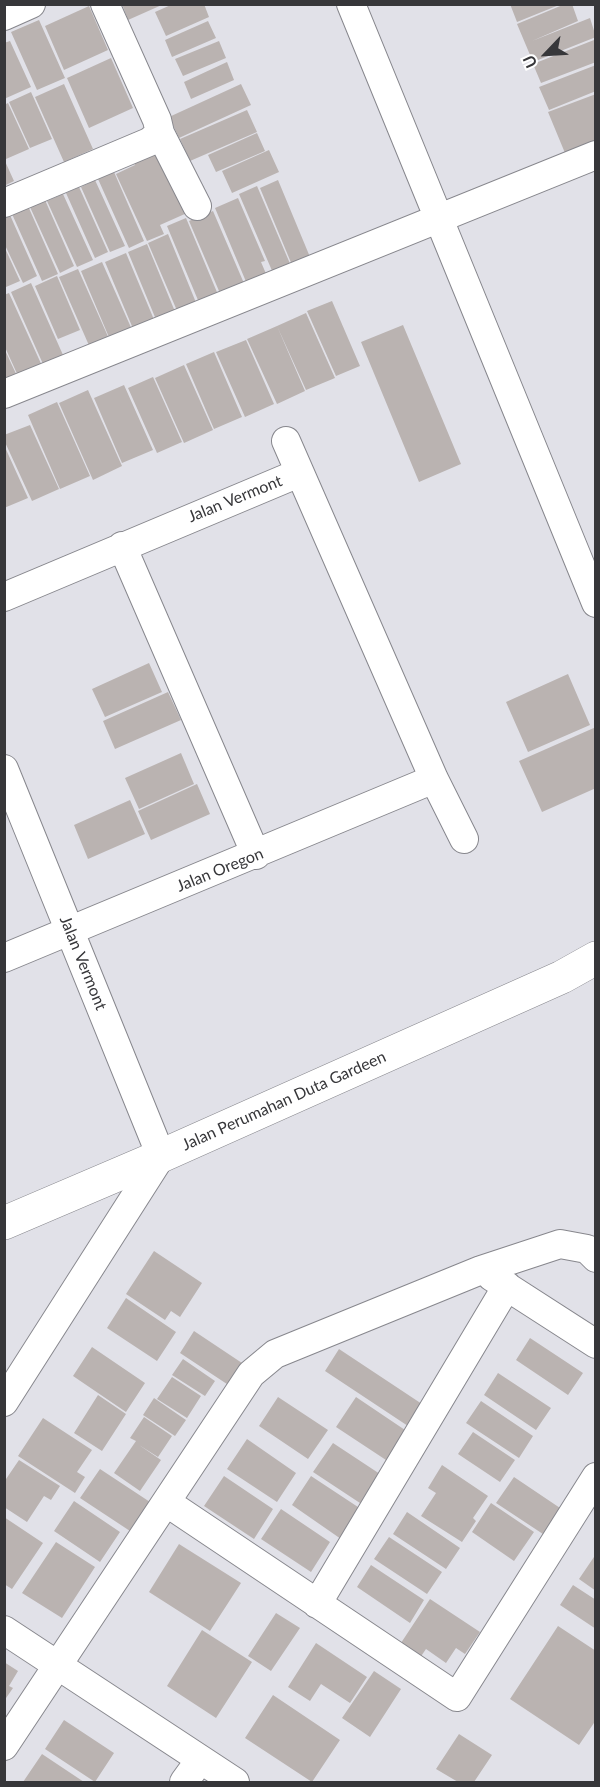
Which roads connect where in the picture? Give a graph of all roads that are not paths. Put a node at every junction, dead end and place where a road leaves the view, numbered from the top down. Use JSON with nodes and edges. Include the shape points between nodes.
{"nodes":[{"id":1,"x":31,"y":4,"type":"edge"},
{"id":2,"x":105,"y":4,"type":"edge"},
{"id":3,"x":351,"y":4,"type":"edge"},
{"id":4,"x":4,"y":16,"type":"edge"},
{"id":5,"x":160,"y":134,"type":"junction"},
{"id":6,"x":596,"y":155,"type":"edge"},
{"id":7,"x":4,"y":203,"type":"edge"},
{"id":8,"x":197,"y":206,"type":"dead end"},
{"id":9,"x":440,"y":218,"type":"junction"},
{"id":10,"x":4,"y":394,"type":"edge"},
{"id":11,"x":286,"y":441,"type":"dead end"},
{"id":12,"x":299,"y":473,"type":"junction"},
{"id":13,"x":122,"y":546,"type":"junction"},
{"id":14,"x":4,"y":597,"type":"edge"},
{"id":15,"x":596,"y":603,"type":"edge"},
{"id":16,"x":4,"y":769,"type":"edge"},
{"id":17,"x":434,"y":779,"type":"junction"},
{"id":18,"x":464,"y":839,"type":"dead end"},
{"id":19,"x":256,"y":855,"type":"junction"},
{"id":20,"x":70,"y":932,"type":"junction"},
{"id":21,"x":4,"y":958,"type":"edge"},
{"id":22,"x":596,"y":958,"type":"edge"},
{"id":23,"x":596,"y":967,"type":"edge"},
{"id":24,"x":562,"y":977,"type":"junction"},
{"id":25,"x":161,"y":1156,"type":"junction"},
{"id":26,"x":4,"y":1223,"type":"edge"},
{"id":27,"x":596,"y":1258,"type":"edge"},
{"id":28,"x":482,"y":1270,"type":"junction"},
{"id":29,"x":507,"y":1286,"type":"junction"},
{"id":30,"x":596,"y":1344,"type":"edge"},
{"id":31,"x":4,"y":1401,"type":"edge"},
{"id":32,"x":596,"y":1477,"type":"edge"},
{"id":33,"x":166,"y":1502,"type":"junction"},
{"id":34,"x":317,"y":1604,"type":"junction"},
{"id":35,"x":4,"y":1630,"type":"edge"},
{"id":36,"x":57,"y":1665,"type":"junction"},
{"id":37,"x":4,"y":1746,"type":"edge"},
{"id":38,"x":192,"y":1771,"type":"edge"},
{"id":39,"x":235,"y":1782,"type":"edge"}],
"edges":[{"from":1,"to":4,"type":"street"},
{"from":2,"to":5,"type":"street"},
{"from":3,"to":9,"type":"street"},
{"from":5,"to":7,"type":"street"},
{"from":5,"to":8,"type":"street"},
{"from":6,"to":9,"type":"street"},
{"from":9,"to":10,"type":"street"},
{"from":9,"to":15,"type":"street"},
{"from":11,"to":12,"type":"street"},
{"from":12,"to":13,"type":"street","name":"Jalan Vermont"},
{"from":12,"to":17,"type":"street"},
{"from":13,"to":14,"type":"street","name":"Jalan Vermont"},
{"from":13,"to":19,"type":"street"},
{"from":16,"to":20,"type":"street","name":"Jalan Vermont"},
{"from":17,"to":18,"type":"street"},
{"from":17,"to":19,"type":"street","name":"Jalan Oregon"},
{"from":19,"to":20,"type":"street","name":"Jalan Oregon"},
{"from":20,"to":21,"type":"street","name":"Jalan Oregon"},
{"from":20,"to":25,"type":"street","name":"Jalan Vermont"},
{"from":22,"to":24,"type":"street","name":"Jalan Perumahan Duta Gardeen"},
{"from":23,"to":24,"type":"street","name":"Jalan Perumahan Duta Gardeen"},
{"from":24,"to":25,"type":"street","name":"Jalan Perumahan Duta Gardeen"},
{"from":25,"to":26,"type":"street","name":"Jalan Perumahan Duta Gardeen"},
{"from":25,"to":31,"type":"street"},
{"from":27,"to":28,"type":"street","via":[[587,1249],[560,1244]]},
{"from":28,"to":29,"type":"street"},
{"from":28,"to":33,"type":"street","via":[[274,1354],[251,1374]]},
{"from":29,"to":30,"type":"street"},
{"from":29,"to":34,"type":"street"},
{"from":32,"to":34,"type":"street","via":[[456,1697]]},
{"from":33,"to":34,"type":"street"},
{"from":33,"to":36,"type":"street"},
{"from":35,"to":36,"type":"street"},
{"from":36,"to":37,"type":"street"},
{"from":36,"to":38,"type":"street"},
{"from":38,"to":39,"type":"street"}]}
